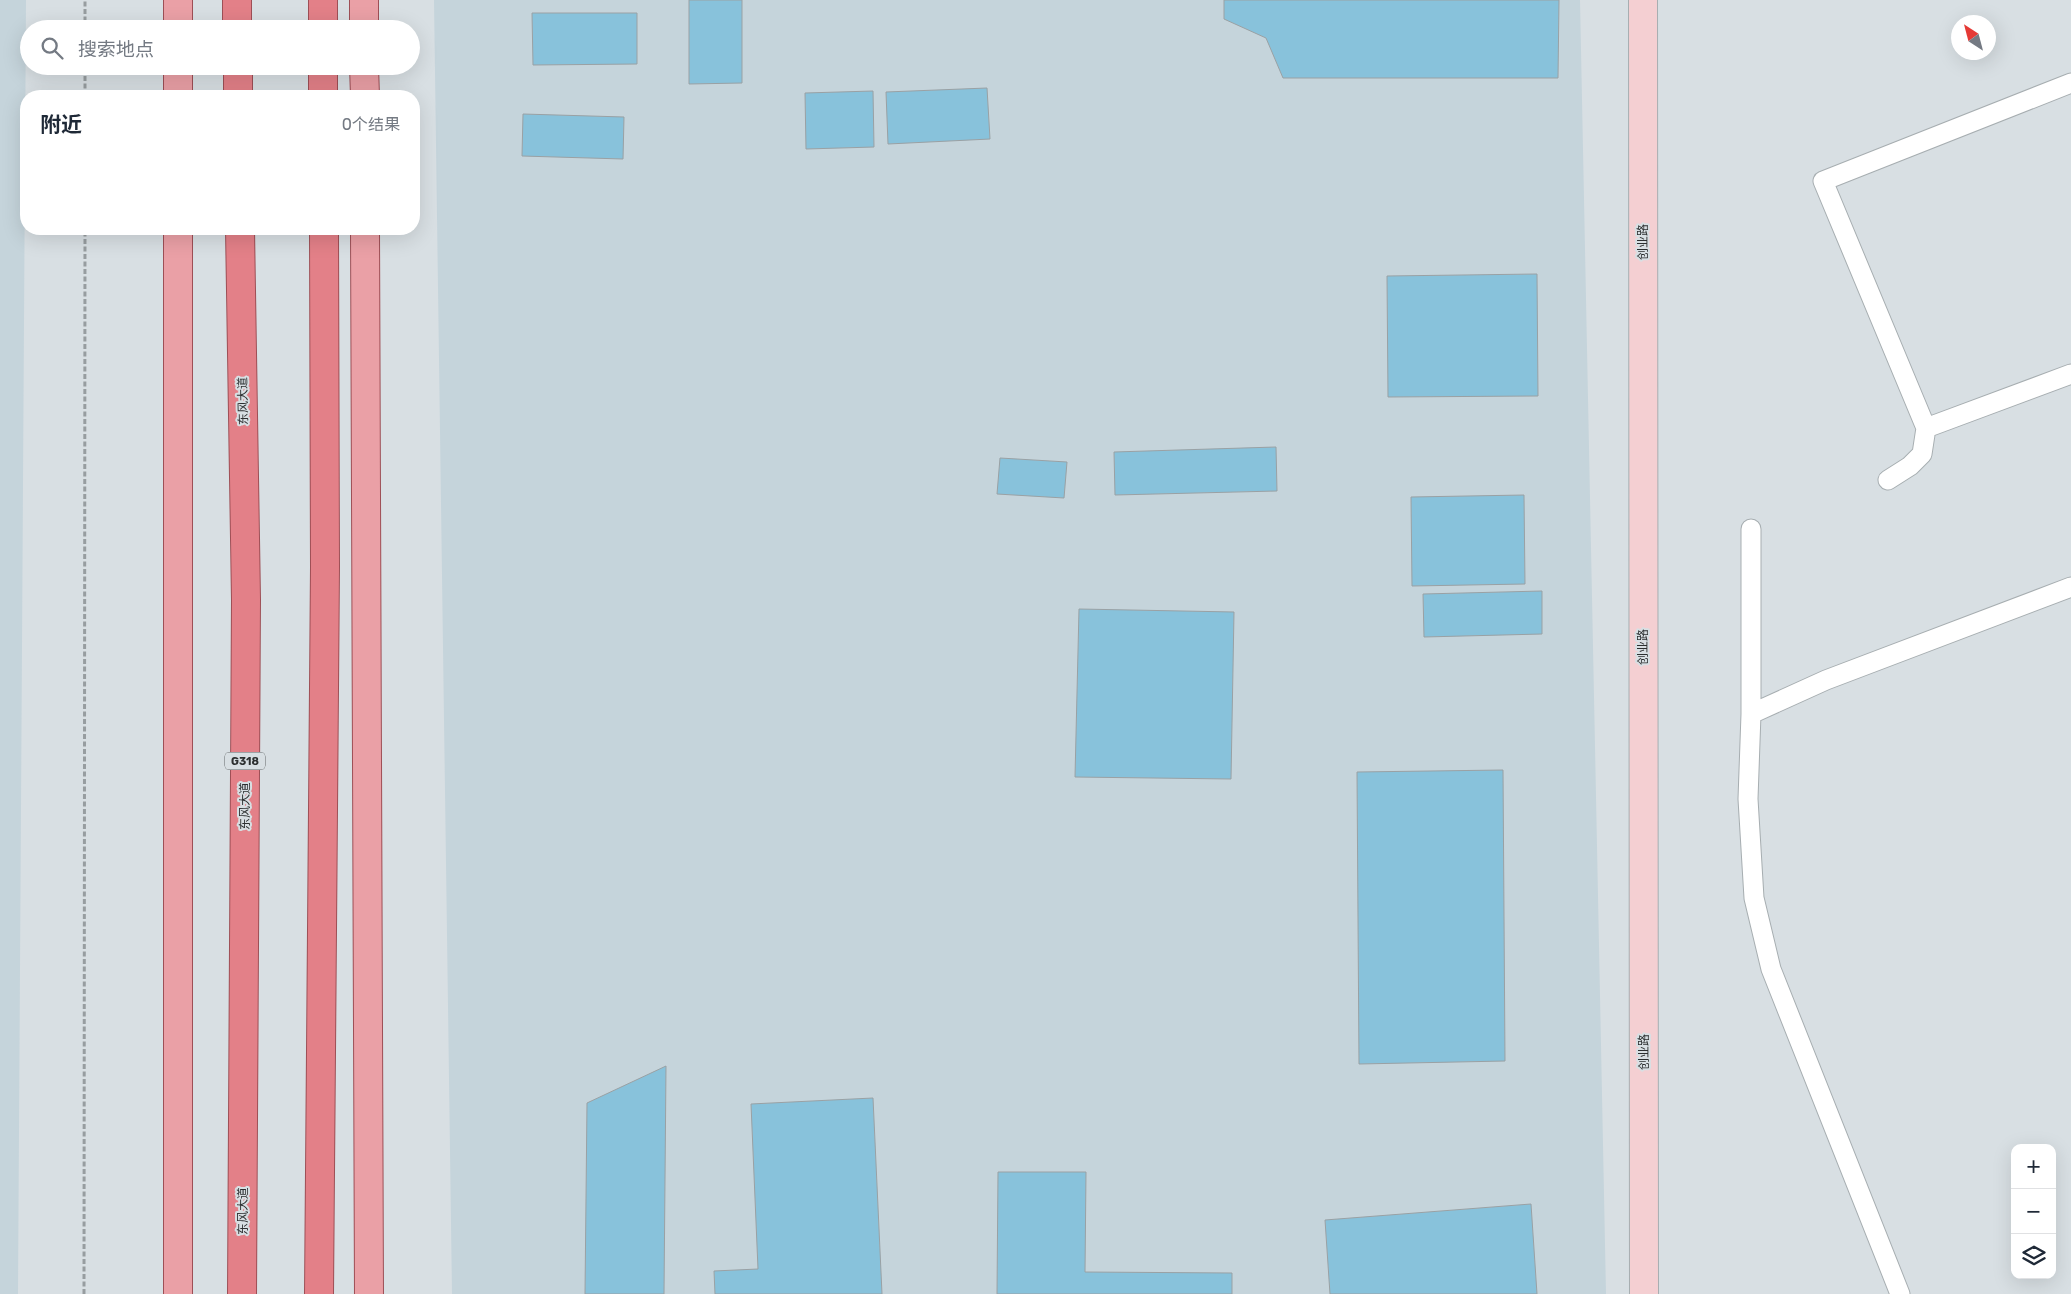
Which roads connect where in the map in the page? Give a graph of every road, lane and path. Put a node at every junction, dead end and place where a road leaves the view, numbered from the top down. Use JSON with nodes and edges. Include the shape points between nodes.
{"nodes":[{"id":1,"x":85,"y":0,"type":"edge"},
{"id":2,"x":178,"y":0,"type":"edge"},
{"id":3,"x":237,"y":0,"type":"edge"},
{"id":4,"x":323,"y":0,"type":"edge"},
{"id":5,"x":364,"y":0,"type":"edge"},
{"id":6,"x":1642,"y":0,"type":"edge"},
{"id":7,"x":85,"y":20,"type":"edge"},
{"id":8,"x":178,"y":20,"type":"edge"},
{"id":9,"x":237,"y":20,"type":"edge"},
{"id":10,"x":323,"y":20,"type":"edge"},
{"id":11,"x":364,"y":20,"type":"edge"},
{"id":12,"x":85,"y":75,"type":"edge"},
{"id":13,"x":178,"y":75,"type":"edge"},
{"id":14,"x":238,"y":75,"type":"edge"},
{"id":15,"x":323,"y":75,"type":"edge"},
{"id":16,"x":364,"y":75,"type":"edge"},
{"id":17,"x":2071,"y":83,"type":"edge"},
{"id":18,"x":85,"y":90,"type":"edge"},
{"id":19,"x":178,"y":90,"type":"edge"},
{"id":20,"x":238,"y":90,"type":"edge"},
{"id":21,"x":323,"y":90,"type":"edge"},
{"id":22,"x":365,"y":90,"type":"edge"},
{"id":23,"x":85,"y":235,"type":"edge"},
{"id":24,"x":178,"y":235,"type":"edge"},
{"id":25,"x":240,"y":235,"type":"edge"},
{"id":26,"x":324,"y":235,"type":"edge"},
{"id":27,"x":365,"y":235,"type":"edge"},
{"id":28,"x":2071,"y":374,"type":"edge"},
{"id":29,"x":1926,"y":428,"type":"junction"},
{"id":30,"x":1888,"y":480,"type":"dead end"},
{"id":31,"x":1751,"y":529,"type":"dead end"},
{"id":32,"x":2071,"y":587,"type":"edge"},
{"id":33,"x":1751,"y":714,"type":"junction"},
{"id":34,"x":84,"y":1294,"type":"edge"},
{"id":35,"x":178,"y":1294,"type":"edge"},
{"id":36,"x":242,"y":1294,"type":"edge"},
{"id":37,"x":319,"y":1294,"type":"edge"},
{"id":38,"x":369,"y":1294,"type":"edge"},
{"id":39,"x":1644,"y":1294,"type":"edge"},
{"id":40,"x":1900,"y":1294,"type":"edge"}],
"edges":[{"from":1,"to":7,"type":"path"},
{"from":2,"to":8,"type":"main road"},
{"from":3,"to":9,"type":"highway"},
{"from":4,"to":10,"type":"highway"},
{"from":5,"to":11,"type":"main road"},
{"from":6,"to":39,"type":"main road","name":"创业路"},
{"from":12,"to":18,"type":"path"},
{"from":13,"to":19,"type":"main road"},
{"from":14,"to":20,"type":"highway"},
{"from":15,"to":21,"type":"highway"},
{"from":16,"to":22,"type":"main road"},
{"from":17,"to":29,"type":"lane","via":[[1823,181]]},
{"from":23,"to":34,"type":"path"},
{"from":24,"to":35,"type":"main road"},
{"from":25,"to":36,"type":"highway","name":"东风大道","number":"G318","via":[[246,600]]},
{"from":26,"to":37,"type":"highway"},
{"from":27,"to":38,"type":"main road"},
{"from":28,"to":29,"type":"lane"},
{"from":29,"to":30,"type":"lane","via":[[1922,454]]},
{"from":31,"to":33,"type":"lane"},
{"from":32,"to":33,"type":"lane","via":[[1826,680]]},
{"from":33,"to":40,"type":"lane","via":[[1748,800],[1754,898],[1771,969]]}]}
